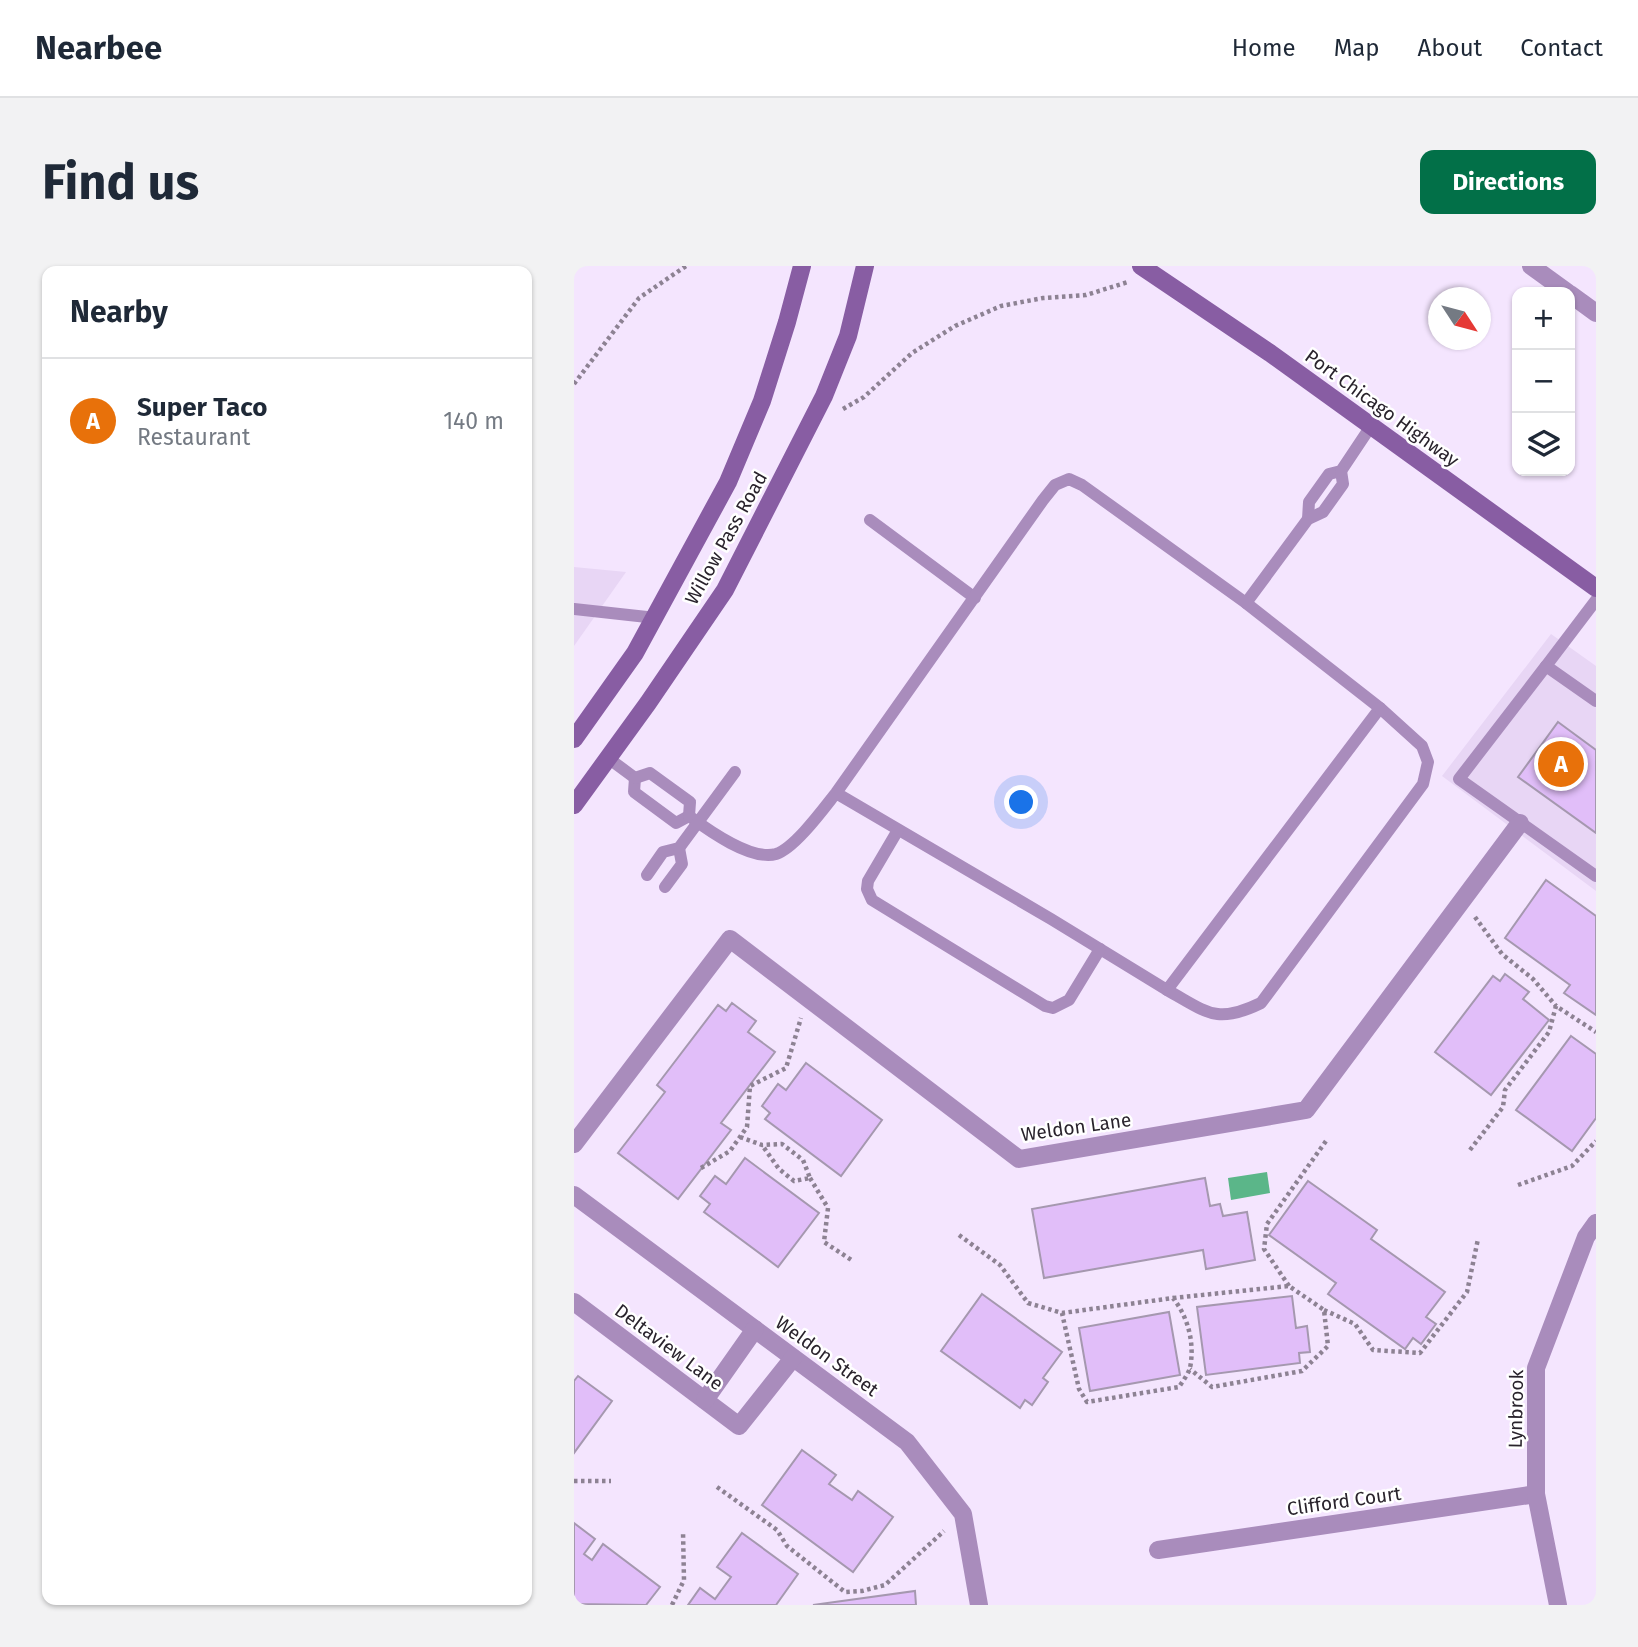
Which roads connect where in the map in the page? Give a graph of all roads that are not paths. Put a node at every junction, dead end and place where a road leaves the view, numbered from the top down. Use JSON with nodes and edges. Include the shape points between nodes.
{"nodes":[{"id":1,"x":802,"y":266,"type":"edge"},
{"id":2,"x":865,"y":266,"type":"edge"},
{"id":3,"x":1531,"y":266,"type":"edge"},
{"id":4,"x":1147,"y":270,"type":"edge"},
{"id":5,"x":1560,"y":287,"type":"edge"},
{"id":6,"x":1575,"y":298,"type":"edge"},
{"id":7,"x":1596,"y":313,"type":"edge"},
{"id":8,"x":1371,"y":426,"type":"junction"},
{"id":9,"x":870,"y":520,"type":"dead end"},
{"id":10,"x":1596,"y":588,"type":"edge"},
{"id":11,"x":975,"y":598,"type":"junction"},
{"id":12,"x":1596,"y":600,"type":"edge"},
{"id":13,"x":1246,"y":603,"type":"junction"},
{"id":14,"x":574,"y":609,"type":"edge"},
{"id":15,"x":656,"y":618,"type":"junction"},
{"id":16,"x":1546,"y":666,"type":"junction"},
{"id":17,"x":1596,"y":701,"type":"edge"},
{"id":18,"x":1380,"y":708,"type":"junction"},
{"id":19,"x":574,"y":739,"type":"edge"},
{"id":20,"x":608,"y":758,"type":"junction"},
{"id":21,"x":735,"y":772,"type":"dead end"},
{"id":22,"x":635,"y":778,"type":"junction"},
{"id":23,"x":836,"y":793,"type":"junction"},
{"id":24,"x":574,"y":804,"type":"edge"},
{"id":25,"x":693,"y":819,"type":"junction"},
{"id":26,"x":1520,"y":823,"type":"junction"},
{"id":27,"x":898,"y":830,"type":"junction"},
{"id":28,"x":680,"y":848,"type":"junction"},
{"id":29,"x":647,"y":875,"type":"dead end"},
{"id":30,"x":1596,"y":876,"type":"edge"},
{"id":31,"x":665,"y":887,"type":"dead end"},
{"id":32,"x":1100,"y":949,"type":"junction"},
{"id":33,"x":1167,"y":990,"type":"junction"},
{"id":34,"x":574,"y":1143,"type":"edge"},
{"id":35,"x":574,"y":1195,"type":"edge"},
{"id":36,"x":1596,"y":1223,"type":"edge"},
{"id":37,"x":574,"y":1302,"type":"edge"},
{"id":38,"x":755,"y":1329,"type":"junction"},
{"id":39,"x":793,"y":1358,"type":"junction"},
{"id":40,"x":705,"y":1400,"type":"junction"},
{"id":41,"x":1536,"y":1494,"type":"junction"},
{"id":42,"x":1158,"y":1550,"type":"dead end"},
{"id":43,"x":979,"y":1605,"type":"edge"},
{"id":44,"x":1558,"y":1605,"type":"edge"}],
"edges":[{"from":1,"to":15,"type":"main road","name":"Willow Pass Road","via":[[762,401],[728,482]]},
{"from":2,"to":20,"type":"main road","name":"Willow Pass Road","via":[[848,335],[824,396],[759,526],[725,590]]},
{"from":3,"to":5,"type":"street"},
{"from":4,"to":8,"type":"main road","name":"Port Chicago Highway"},
{"from":6,"to":7,"type":"street"},
{"from":8,"to":10,"type":"main road","name":"Port Chicago Highway"},
{"from":8,"to":13,"type":"lane","via":[[1341,471],[1343,484],[1324,512],[1308,519]]},
{"from":9,"to":11,"type":"lane"},
{"from":11,"to":13,"type":"lane","via":[[1043,500],[1055,485],[1069,480]]},
{"from":11,"to":23,"type":"lane"},
{"from":12,"to":16,"type":"lane"},
{"from":13,"to":18,"type":"lane"},
{"from":14,"to":15,"type":"lane"},
{"from":15,"to":19,"type":"main road","name":"Willow Pass Road"},
{"from":16,"to":17,"type":"lane"},
{"from":16,"to":26,"type":"lane","via":[[1459,779]]},
{"from":18,"to":33,"type":"lane"},
{"from":18,"to":33,"type":"lane","via":[[1422,746],[1428,762],[1423,784],[1261,1003],[1226,1016],[1210,1014]]},
{"from":20,"to":22,"type":"lane"},
{"from":20,"to":24,"type":"main road","name":"Willow Pass Road"},
{"from":21,"to":25,"type":"lane"},
{"from":22,"to":25,"type":"lane","via":[[650,773],[690,802]]},
{"from":22,"to":25,"type":"lane","via":[[634,792],[676,823]]},
{"from":23,"to":25,"type":"lane","via":[[805,832],[776,854],[751,853]]},
{"from":23,"to":27,"type":"lane"},
{"from":25,"to":28,"type":"lane"},
{"from":26,"to":30,"type":"lane"},
{"from":26,"to":34,"type":"street","name":"Weldon Lane","via":[[1306,1110],[1019,1159],[730,939]]},
{"from":27,"to":32,"type":"lane"},
{"from":27,"to":32,"type":"lane","via":[[869,881],[872,900],[1045,1006],[1052,1008],[1069,1000]]},
{"from":28,"to":29,"type":"lane","via":[[663,852]]},
{"from":28,"to":31,"type":"lane","via":[[682,864]]},
{"from":32,"to":33,"type":"lane"},
{"from":35,"to":38,"type":"street","name":"Weldon Street"},
{"from":36,"to":41,"type":"street","name":"Lynbrook","via":[[1586,1237],[1536,1367]]},
{"from":37,"to":40,"type":"street","name":"Deltaview Lane"},
{"from":38,"to":39,"type":"street","name":"Weldon Street"},
{"from":38,"to":40,"type":"street"},
{"from":39,"to":40,"type":"street","name":"Deltaview Lane","via":[[739,1426]]},
{"from":39,"to":43,"type":"street","name":"Weldon Street","via":[[907,1442],[963,1514]]},
{"from":41,"to":42,"type":"street","name":"Clifford Court"},
{"from":41,"to":44,"type":"street","name":"Lynbrook"}]}
